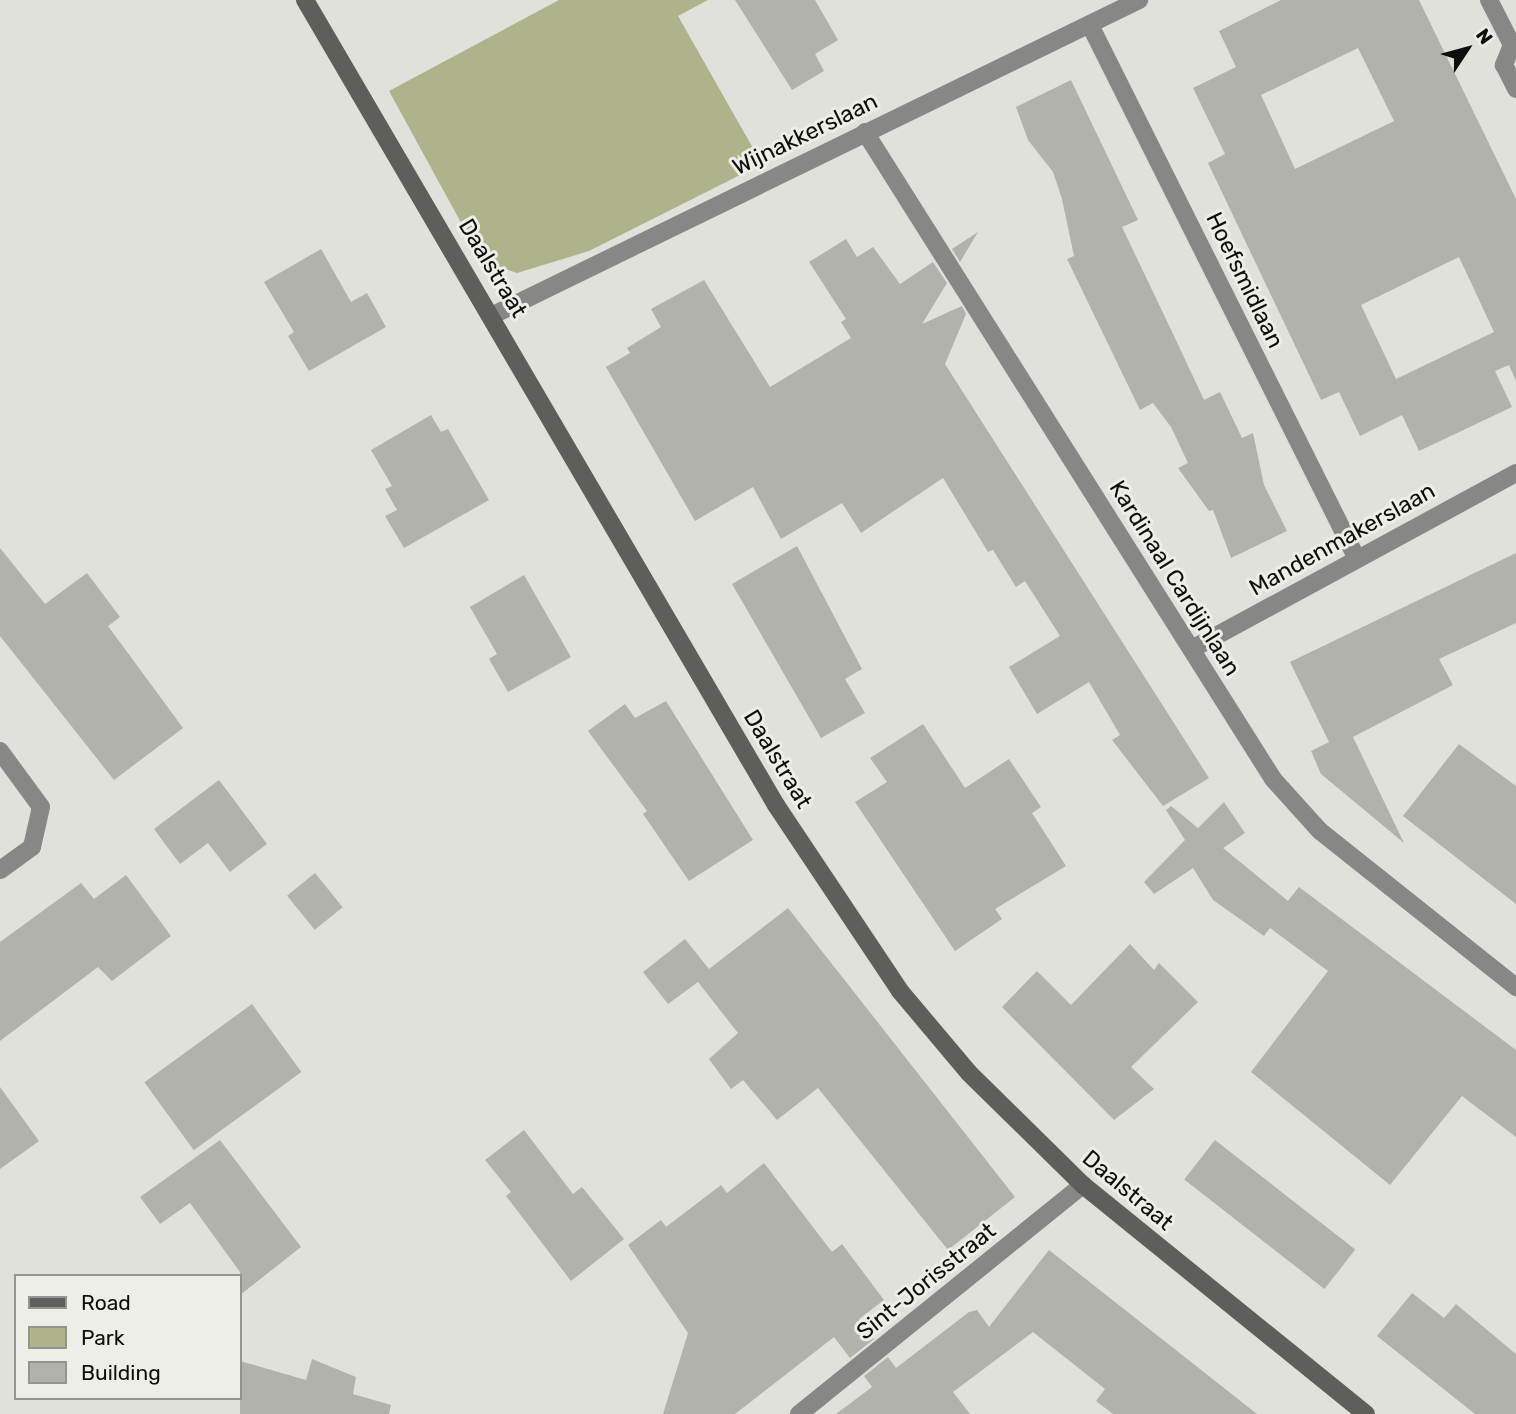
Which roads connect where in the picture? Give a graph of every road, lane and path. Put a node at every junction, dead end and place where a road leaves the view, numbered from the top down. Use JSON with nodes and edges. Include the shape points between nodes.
{"nodes":[{"id":1,"x":305,"y":0,"type":"edge"},
{"id":2,"x":1139,"y":0,"type":"edge"},
{"id":3,"x":1489,"y":0,"type":"edge"},
{"id":4,"x":1090,"y":24,"type":"junction"},
{"id":5,"x":1516,"y":89,"type":"edge"},
{"id":6,"x":865,"y":132,"type":"junction"},
{"id":7,"x":493,"y":315,"type":"junction"},
{"id":8,"x":1516,"y":473,"type":"edge"},
{"id":9,"x":1356,"y":558,"type":"junction"},
{"id":10,"x":1192,"y":649,"type":"junction"},
{"id":11,"x":0,"y":751,"type":"edge"},
{"id":12,"x":0,"y":870,"type":"edge"},
{"id":13,"x":1516,"y":987,"type":"edge"},
{"id":14,"x":1083,"y":1185,"type":"junction"},
{"id":15,"x":799,"y":1414,"type":"edge"},
{"id":16,"x":1366,"y":1414,"type":"edge"}],
"edges":[{"from":1,"to":7,"type":"street","name":"Daalstraat"},
{"from":2,"to":4,"type":"street","name":"Wijnakkerslaan"},
{"from":3,"to":5,"type":"street","via":[[1512,45],[1504,65]]},
{"from":4,"to":6,"type":"street","name":"Wijnakkerslaan"},
{"from":4,"to":9,"type":"street","name":"Hoefsmidlaan"},
{"from":6,"to":7,"type":"street","name":"Wijnakkerslaan"},
{"from":6,"to":10,"type":"street","name":"Kardinaal Cardijnlaan"},
{"from":7,"to":14,"type":"street","name":"Daalstraat","via":[[776,805],[824,878],[925,1022],[987,1092]]},
{"from":8,"to":9,"type":"street","name":"Mandenmakerslaan"},
{"from":9,"to":10,"type":"street","name":"Mandenmakerslaan"},
{"from":10,"to":13,"type":"street","name":"Kardinaal Cardijnlaan","via":[[1273,779],[1320,831]]},
{"from":11,"to":12,"type":"street","via":[[41,807],[32,847]]},
{"from":14,"to":15,"type":"street","name":"Sint-Jorisstraat"},
{"from":14,"to":16,"type":"street","name":"Daalstraat"}]}
